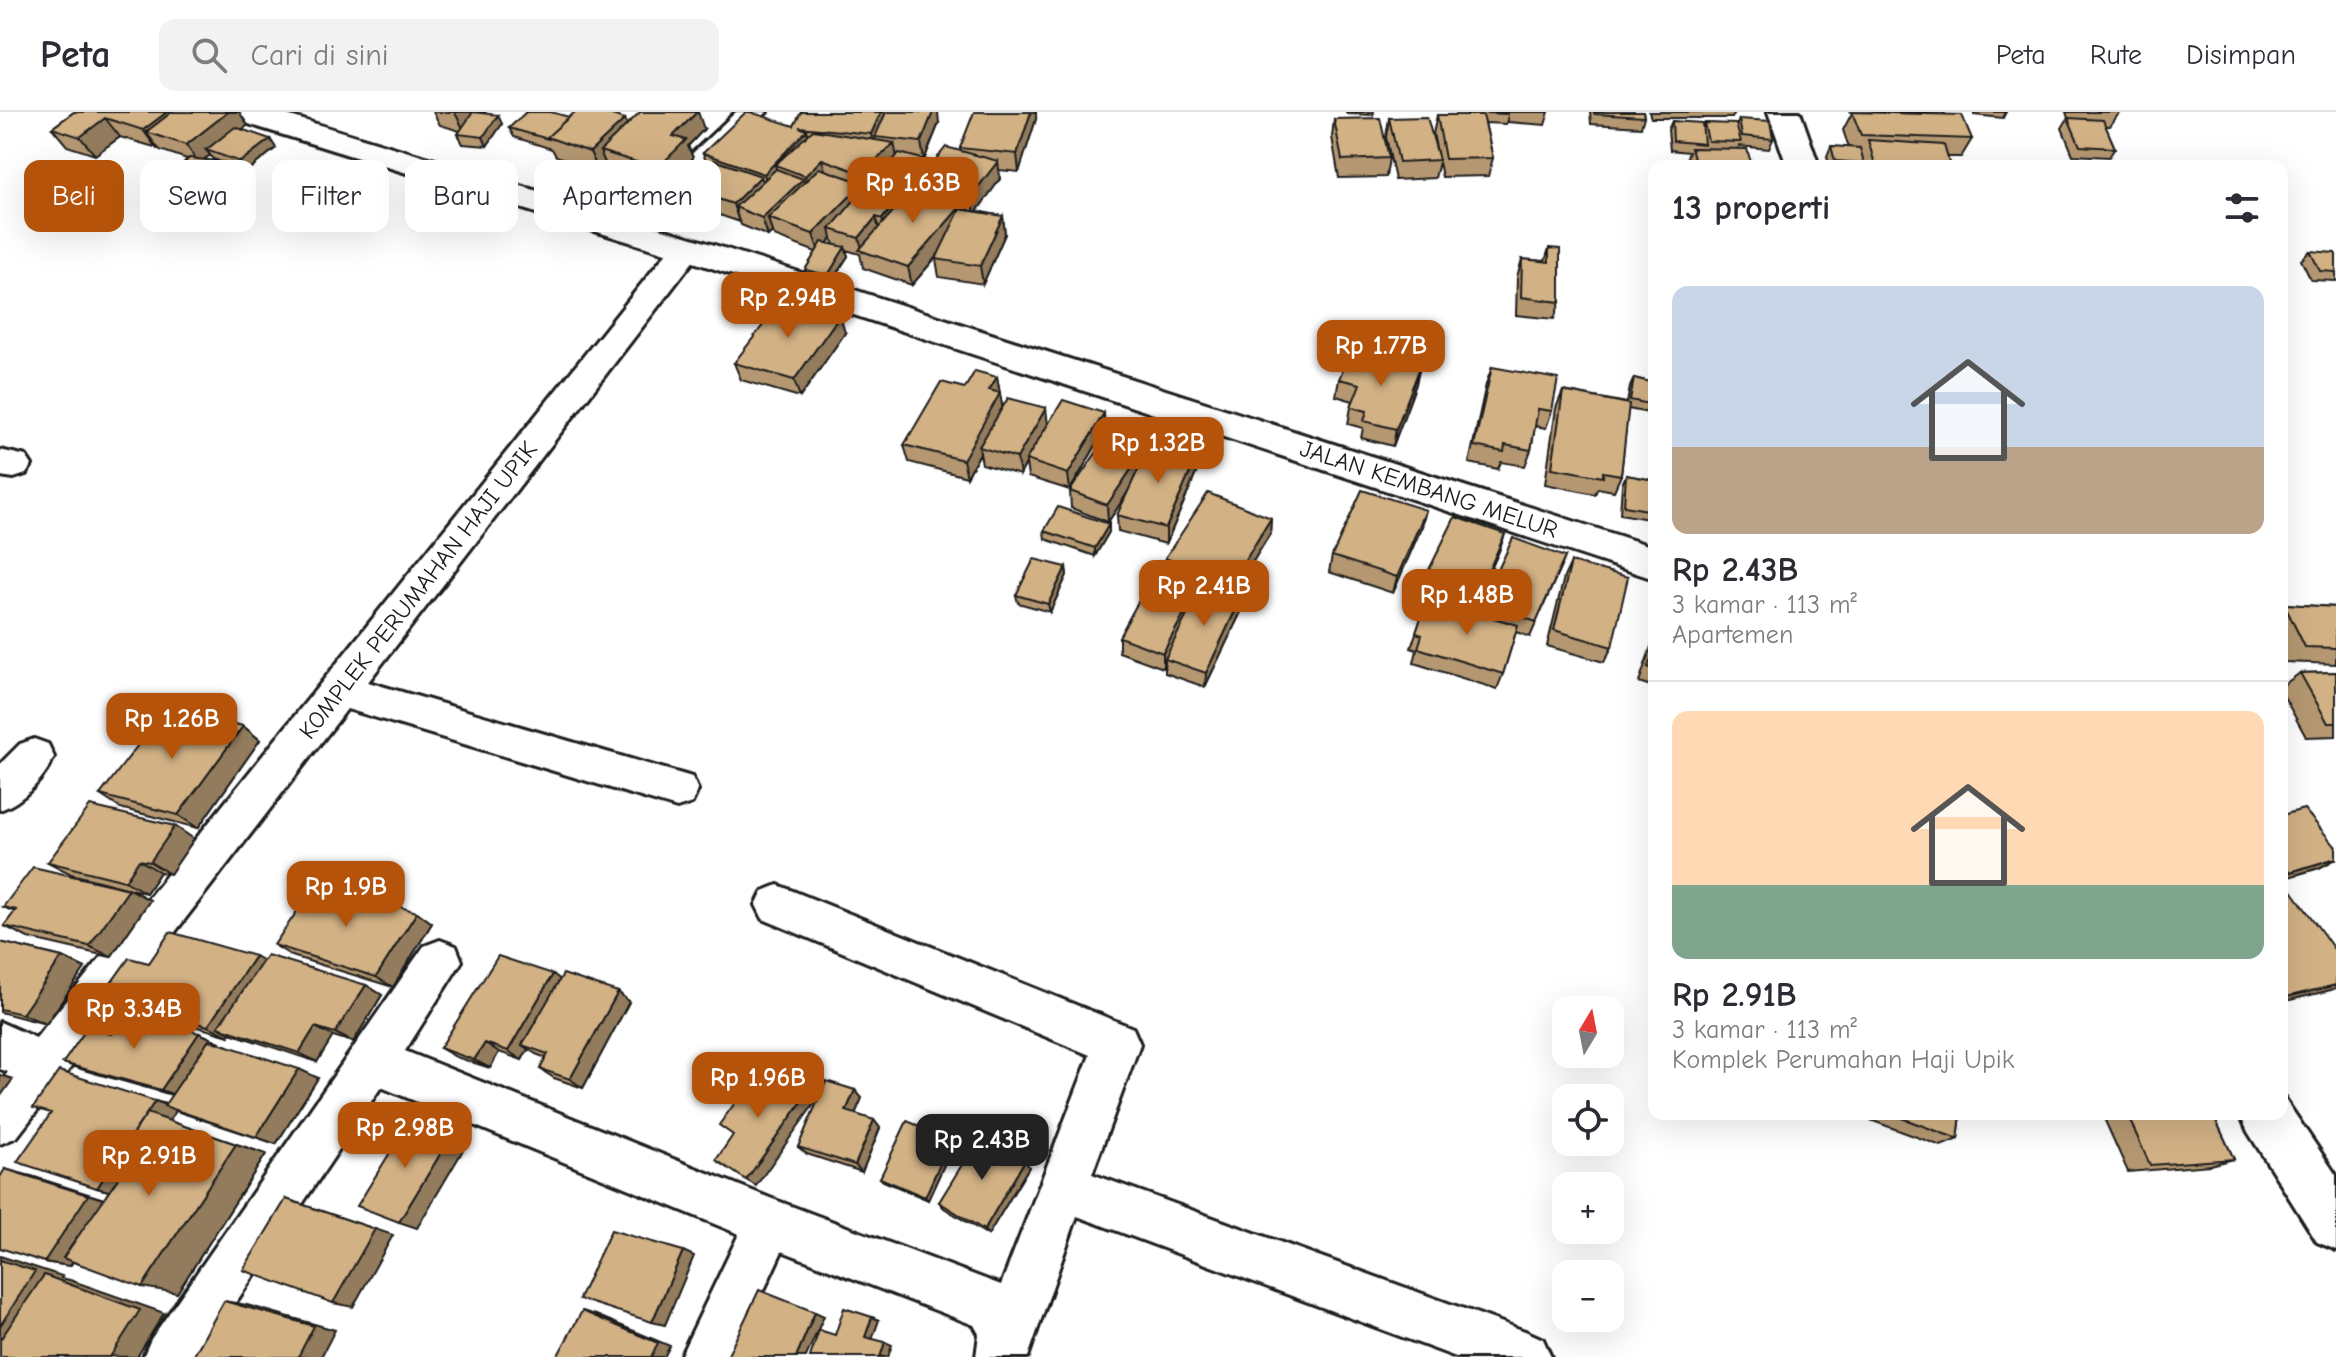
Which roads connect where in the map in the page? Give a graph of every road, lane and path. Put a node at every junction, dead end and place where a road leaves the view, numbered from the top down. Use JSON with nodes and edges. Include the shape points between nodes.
{"nodes":[{"id":1,"x":243,"y":112,"type":"edge"},
{"id":2,"x":753,"y":112,"type":"edge"},
{"id":3,"x":1784,"y":112,"type":"edge"},
{"id":4,"x":703,"y":160,"type":"edge"},
{"id":5,"x":1801,"y":160,"type":"edge"},
{"id":6,"x":534,"y":202,"type":"edge"},
{"id":7,"x":632,"y":232,"type":"edge"},
{"id":8,"x":687,"y":248,"type":"junction"},
{"id":9,"x":1648,"y":561,"type":"edge"},
{"id":10,"x":339,"y":690,"type":"junction"},
{"id":11,"x":34,"y":757,"type":"dead end"},
{"id":12,"x":677,"y":790,"type":"dead end"},
{"id":13,"x":0,"y":792,"type":"edge"},
{"id":14,"x":778,"y":905,"type":"dead end"},
{"id":15,"x":440,"y":961,"type":"dead end"},
{"id":16,"x":0,"y":1045,"type":"edge"},
{"id":17,"x":372,"y":1060,"type":"junction"},
{"id":18,"x":43,"y":1065,"type":"junction"},
{"id":19,"x":0,"y":1120,"type":"edge"},
{"id":20,"x":2270,"y":1120,"type":"edge"},
{"id":21,"x":1063,"y":1187,"type":"junction"},
{"id":22,"x":770,"y":1222,"type":"junction"},
{"id":23,"x":2336,"y":1223,"type":"edge"},
{"id":24,"x":1003,"y":1351,"type":"edge"},
{"id":25,"x":169,"y":1357,"type":"edge"},
{"id":26,"x":706,"y":1357,"type":"edge"},
{"id":27,"x":1525,"y":1357,"type":"edge"}],
"edges":[{"from":1,"to":6,"type":"street","name":"JALAN KEMBANG MELUR"},
{"from":2,"to":4,"type":"street"},
{"from":3,"to":5,"type":"street"},
{"from":7,"to":8,"type":"street","name":"JALAN KEMBANG MELUR"},
{"from":8,"to":9,"type":"street","name":"JALAN KEMBANG MELUR"},
{"from":8,"to":10,"type":"street","name":"KOMPLEK PERUMAHAN HAJI UPIK"},
{"from":10,"to":12,"type":"street"},
{"from":10,"to":18,"type":"street","name":"KOMPLEK PERUMAHAN HAJI UPIK"},
{"from":11,"to":13,"type":"street"},
{"from":14,"to":21,"type":"street","via":[[1117,1044]]},
{"from":15,"to":17,"type":"street"},
{"from":16,"to":18,"type":"street"},
{"from":17,"to":22,"type":"street"},
{"from":17,"to":25,"type":"street"},
{"from":18,"to":19,"type":"street","name":"KOMPLEK PERUMAHAN HAJI UPIK"},
{"from":20,"to":23,"type":"street"},
{"from":21,"to":24,"type":"street"},
{"from":21,"to":27,"type":"street"},
{"from":22,"to":24,"type":"street","via":[[991,1306],[1005,1329]]},
{"from":22,"to":26,"type":"street"}]}
